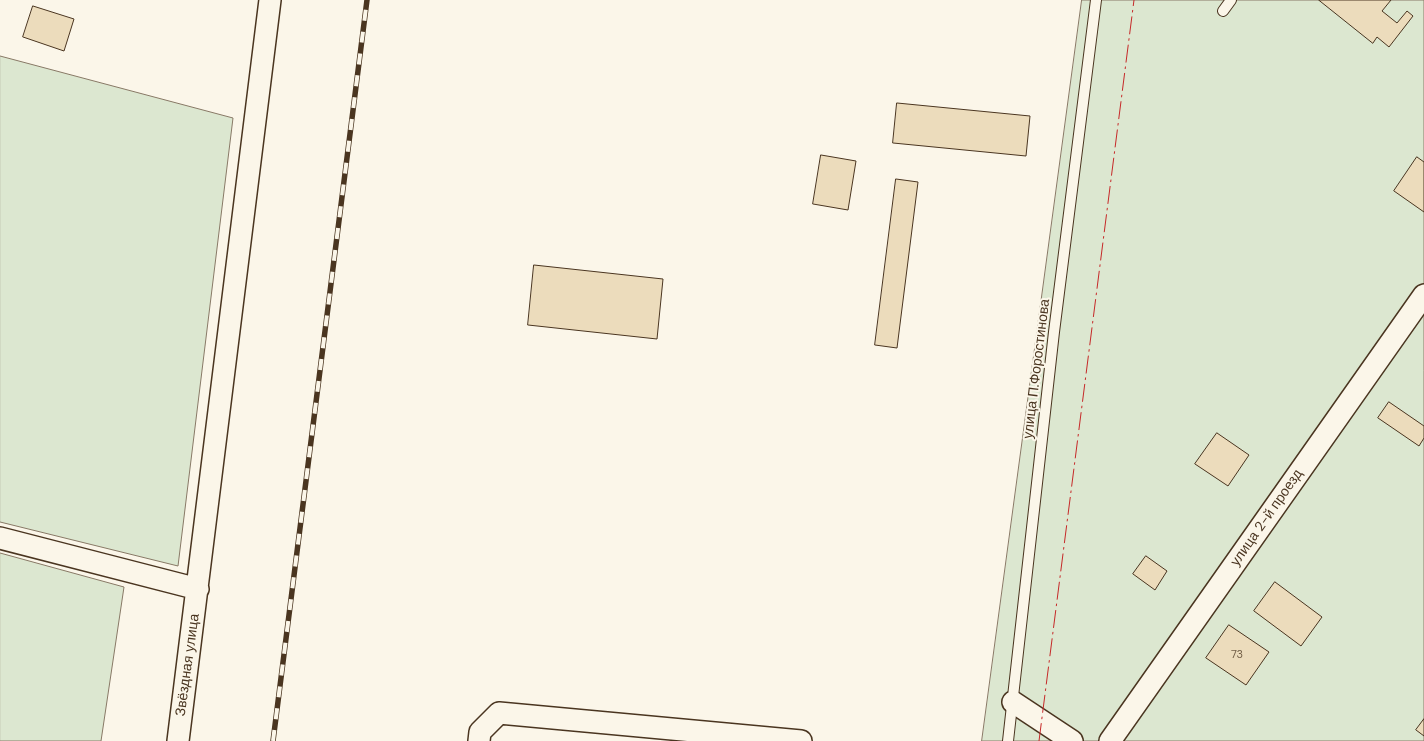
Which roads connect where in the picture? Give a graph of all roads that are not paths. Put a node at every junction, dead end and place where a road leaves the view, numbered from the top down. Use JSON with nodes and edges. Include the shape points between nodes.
{"nodes":[{"id":1,"x":270,"y":0,"type":"edge"},
{"id":2,"x":1096,"y":0,"type":"edge"},
{"id":3,"x":1231,"y":0,"type":"edge"},
{"id":4,"x":1223,"y":11,"type":"dead end"},
{"id":5,"x":1424,"y":295,"type":"edge"},
{"id":6,"x":0,"y":538,"type":"edge"},
{"id":7,"x":198,"y":589,"type":"junction"},
{"id":8,"x":1013,"y":702,"type":"junction"},
{"id":9,"x":723,"y":737,"type":"edge"},
{"id":10,"x":178,"y":741,"type":"edge"},
{"id":11,"x":479,"y":741,"type":"edge"},
{"id":12,"x":801,"y":741,"type":"edge"},
{"id":13,"x":1008,"y":741,"type":"edge"},
{"id":14,"x":1072,"y":741,"type":"edge"},
{"id":15,"x":1110,"y":741,"type":"edge"}],
"edges":[{"from":1,"to":7,"type":"street","name":"Звёздная улица"},
{"from":2,"to":8,"type":"lane","name":"улица П.Форостинова","via":[[1054,332]]},
{"from":3,"to":4,"type":"lane"},
{"from":5,"to":15,"type":"street","name":"улица 2-й проезд"},
{"from":6,"to":7,"type":"street"},
{"from":7,"to":10,"type":"street","name":"Звёздная улица"},
{"from":8,"to":13,"type":"lane","name":"улица П.Форостинова"},
{"from":8,"to":14,"type":"street"},
{"from":9,"to":11,"type":"street","via":[[499,713],[480,732]]},
{"from":9,"to":12,"type":"street"}]}
